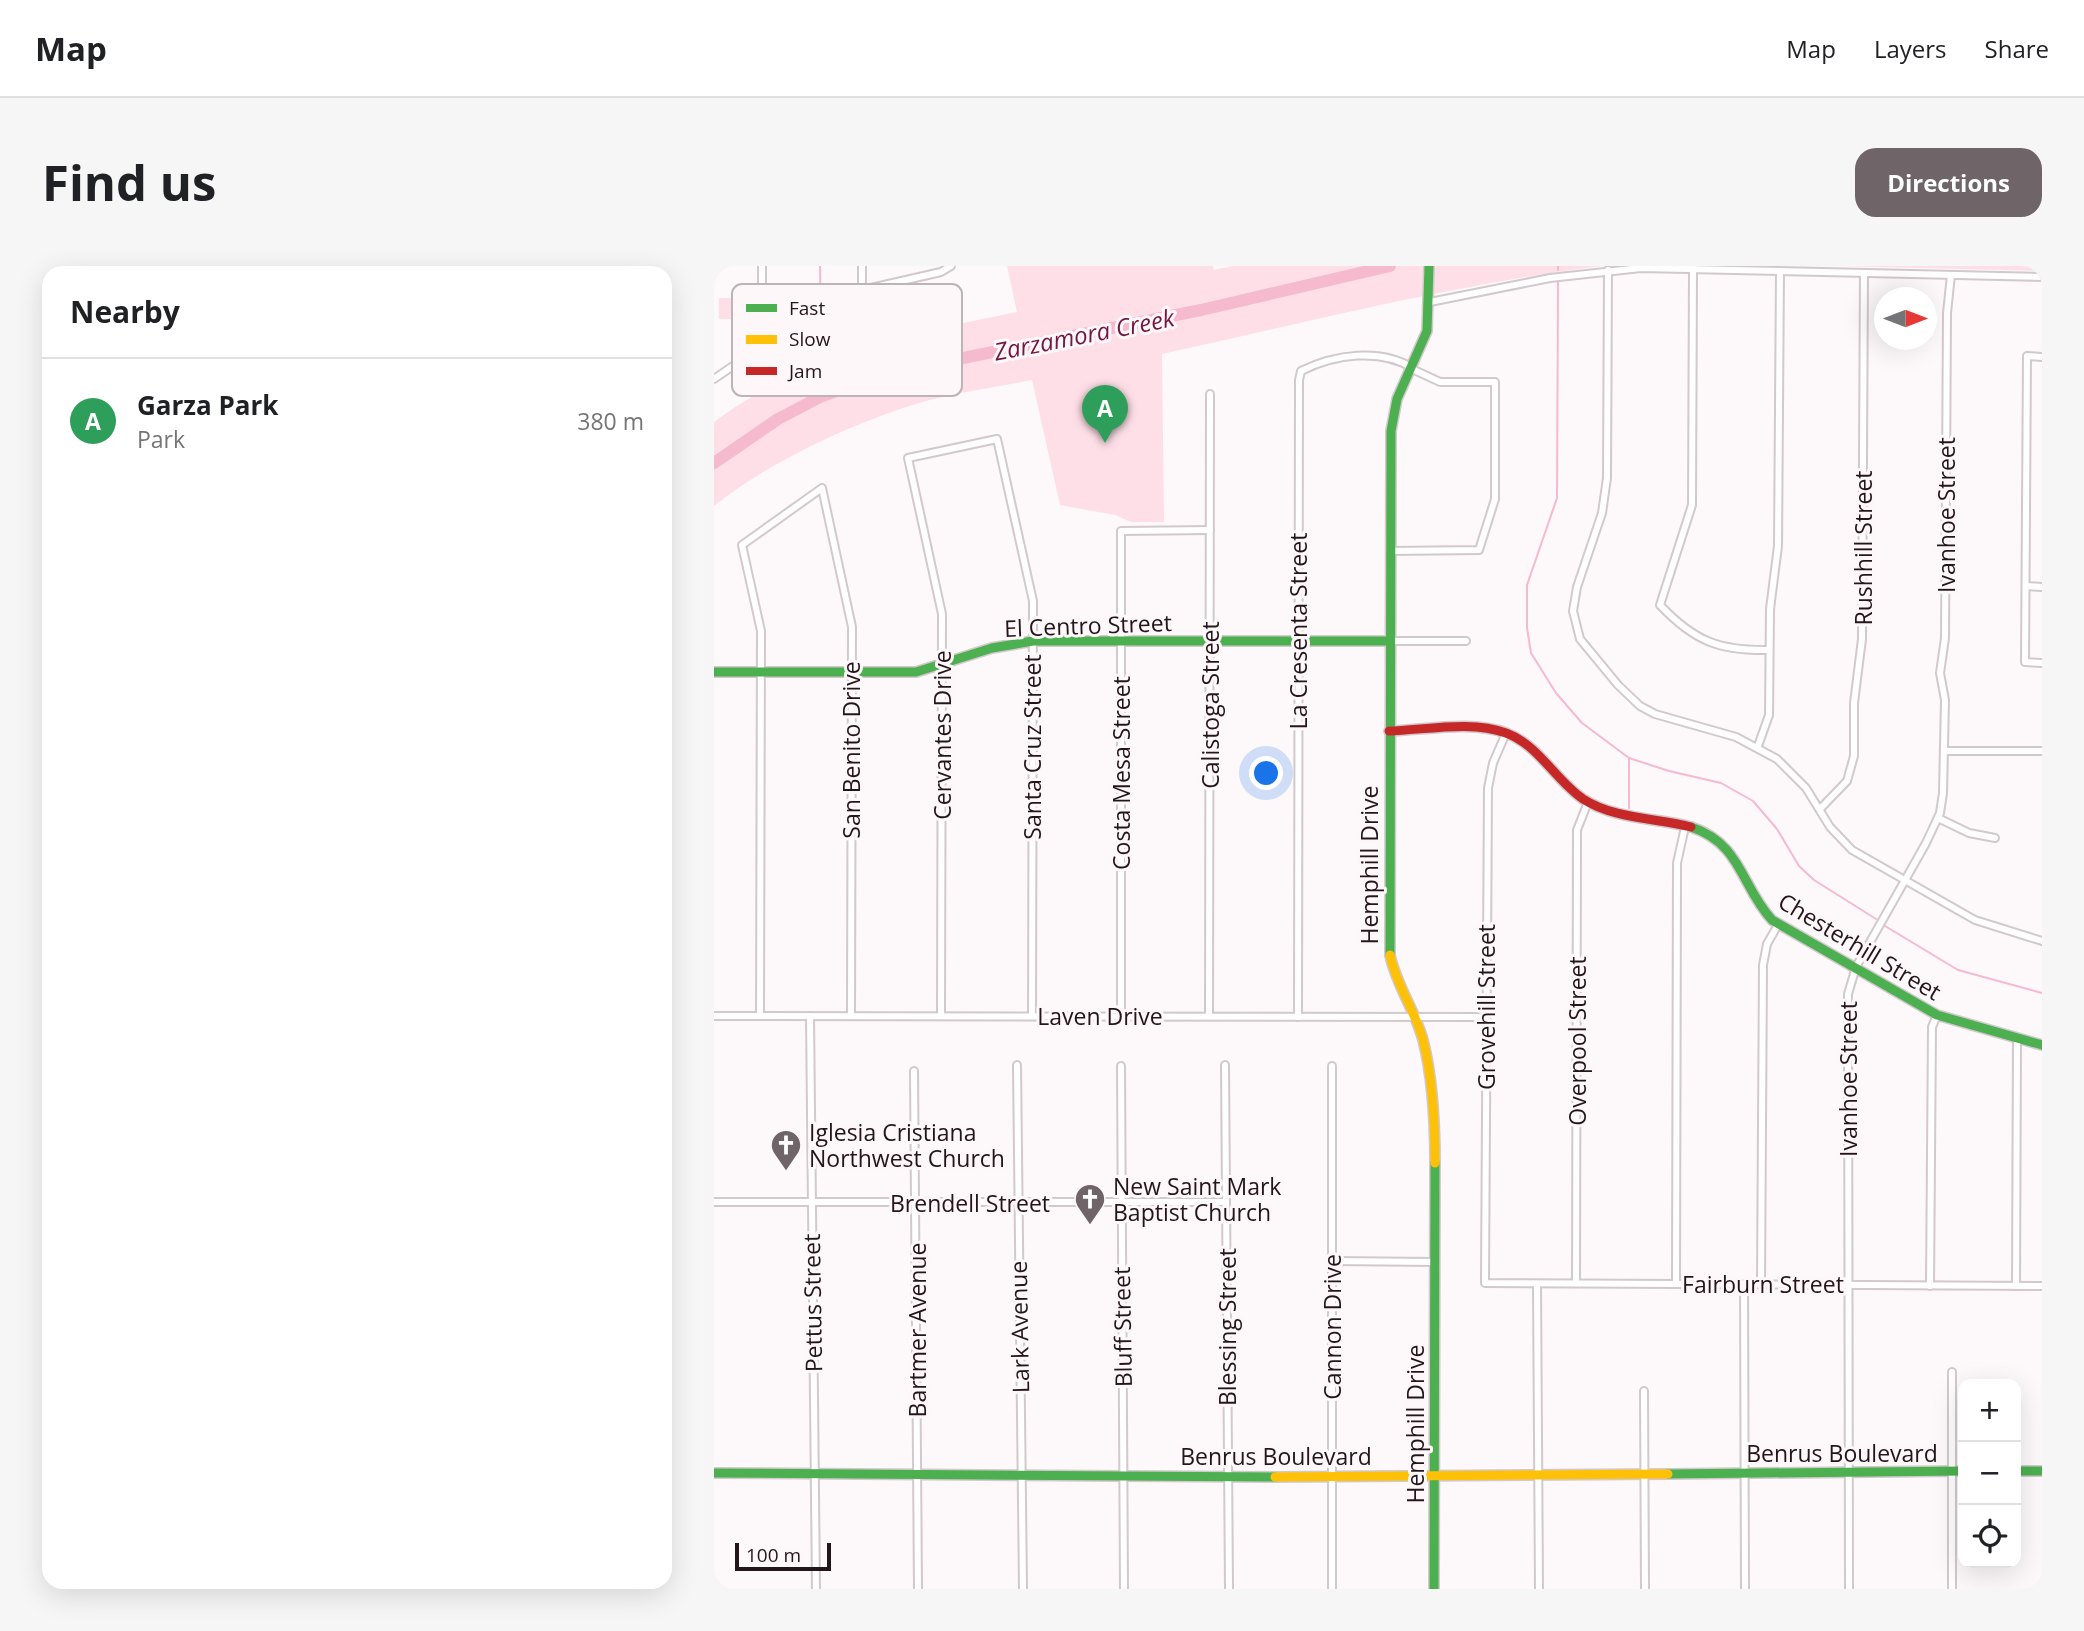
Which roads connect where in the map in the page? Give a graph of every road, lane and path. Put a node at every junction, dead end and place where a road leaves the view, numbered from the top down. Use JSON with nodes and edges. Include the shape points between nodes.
{"nodes":[{"id":1,"x":762,"y":266,"type":"edge"},
{"id":2,"x":862,"y":266,"type":"edge"},
{"id":3,"x":951,"y":266,"type":"edge"},
{"id":4,"x":1429,"y":266,"type":"edge"},
{"id":5,"x":1693,"y":268,"type":"junction"},
{"id":6,"x":1608,"y":270,"type":"junction"},
{"id":7,"x":1780,"y":271,"type":"junction"},
{"id":8,"x":1864,"y":273,"type":"junction"},
{"id":9,"x":1951,"y":275,"type":"junction"},
{"id":10,"x":2042,"y":277,"type":"edge"},
{"id":11,"x":762,"y":284,"type":"edge"},
{"id":12,"x":862,"y":284,"type":"edge"},
{"id":13,"x":888,"y":284,"type":"edge"},
{"id":14,"x":1430,"y":302,"type":"junction"},
{"id":15,"x":2042,"y":356,"type":"edge"},
{"id":16,"x":732,"y":367,"type":"edge"},
{"id":17,"x":1413,"y":368,"type":"junction"},
{"id":18,"x":714,"y":379,"type":"edge"},
{"id":19,"x":1210,"y":394,"type":"dead end"},
{"id":20,"x":997,"y":439,"type":"joint"},
{"id":21,"x":1210,"y":530,"type":"junction"},
{"id":22,"x":1390,"y":551,"type":"junction"},
{"id":23,"x":2025,"y":586,"type":"junction"},
{"id":24,"x":2042,"y":587,"type":"edge"},
{"id":25,"x":1032,"y":641,"type":"junction"},
{"id":26,"x":1121,"y":641,"type":"junction"},
{"id":27,"x":1210,"y":641,"type":"junction"},
{"id":28,"x":1298,"y":641,"type":"junction"},
{"id":29,"x":1390,"y":641,"type":"junction"},
{"id":30,"x":1466,"y":641,"type":"dead end"},
{"id":31,"x":1769,"y":650,"type":"junction"},
{"id":32,"x":2042,"y":663,"type":"edge"},
{"id":33,"x":941,"y":665,"type":"junction"},
{"id":34,"x":714,"y":672,"type":"edge"},
{"id":35,"x":761,"y":672,"type":"junction"},
{"id":36,"x":851,"y":673,"type":"junction"},
{"id":37,"x":1389,"y":730,"type":"junction"},
{"id":38,"x":1506,"y":733,"type":"junction"},
{"id":39,"x":1758,"y":746,"type":"junction"},
{"id":40,"x":1944,"y":751,"type":"junction"},
{"id":41,"x":2042,"y":751,"type":"edge"},
{"id":42,"x":1588,"y":802,"type":"junction"},
{"id":43,"x":1820,"y":809,"type":"junction"},
{"id":44,"x":1938,"y":818,"type":"junction"},
{"id":45,"x":1685,"y":827,"type":"junction"},
{"id":46,"x":1995,"y":838,"type":"dead end"},
{"id":47,"x":1906,"y":880,"type":"junction"},
{"id":48,"x":1779,"y":923,"type":"junction"},
{"id":49,"x":2042,"y":941,"type":"edge"},
{"id":50,"x":1856,"y":967,"type":"junction"},
{"id":51,"x":1937,"y":1015,"type":"junction"},
{"id":52,"x":714,"y":1016,"type":"edge"},
{"id":53,"x":760,"y":1016,"type":"junction"},
{"id":54,"x":810,"y":1016,"type":"junction"},
{"id":55,"x":851,"y":1016,"type":"junction"},
{"id":56,"x":941,"y":1016,"type":"junction"},
{"id":57,"x":1032,"y":1016,"type":"junction"},
{"id":58,"x":1121,"y":1016,"type":"junction"},
{"id":59,"x":1209,"y":1016,"type":"junction"},
{"id":60,"x":1415,"y":1016,"type":"junction"},
{"id":61,"x":1298,"y":1017,"type":"junction"},
{"id":62,"x":1486,"y":1017,"type":"junction"},
{"id":63,"x":2017,"y":1038,"type":"junction"},
{"id":64,"x":2042,"y":1045,"type":"edge"},
{"id":65,"x":1017,"y":1065,"type":"dead end"},
{"id":66,"x":1225,"y":1065,"type":"dead end"},
{"id":67,"x":1121,"y":1066,"type":"dead end"},
{"id":68,"x":1332,"y":1066,"type":"dead end"},
{"id":69,"x":914,"y":1070,"type":"dead end"},
{"id":70,"x":714,"y":1202,"type":"edge"},
{"id":71,"x":1018,"y":1202,"type":"junction"},
{"id":72,"x":1121,"y":1202,"type":"junction"},
{"id":73,"x":1226,"y":1202,"type":"junction"},
{"id":74,"x":811,"y":1203,"type":"junction"},
{"id":75,"x":916,"y":1203,"type":"junction"},
{"id":76,"x":1332,"y":1261,"type":"junction"},
{"id":77,"x":1435,"y":1262,"type":"junction"},
{"id":78,"x":1485,"y":1283,"type":"joint"},
{"id":79,"x":1576,"y":1283,"type":"junction"},
{"id":80,"x":1537,"y":1284,"type":"junction"},
{"id":81,"x":1675,"y":1284,"type":"junction"},
{"id":82,"x":1744,"y":1284,"type":"junction"},
{"id":83,"x":1761,"y":1284,"type":"junction"},
{"id":84,"x":1848,"y":1285,"type":"junction"},
{"id":85,"x":1930,"y":1286,"type":"junction"},
{"id":86,"x":2016,"y":1286,"type":"junction"},
{"id":87,"x":2042,"y":1286,"type":"edge"},
{"id":88,"x":1952,"y":1372,"type":"dead end"},
{"id":89,"x":1644,"y":1391,"type":"dead end"},
{"id":90,"x":1952,"y":1471,"type":"junction"},
{"id":91,"x":1958,"y":1471,"type":"edge"},
{"id":92,"x":2021,"y":1471,"type":"edge"},
{"id":93,"x":2042,"y":1471,"type":"edge"},
{"id":94,"x":918,"y":1472,"type":"junction"},
{"id":95,"x":1746,"y":1472,"type":"junction"},
{"id":96,"x":1849,"y":1472,"type":"junction"},
{"id":97,"x":714,"y":1473,"type":"edge"},
{"id":98,"x":815,"y":1473,"type":"junction"},
{"id":99,"x":1021,"y":1473,"type":"junction"},
{"id":100,"x":1538,"y":1473,"type":"junction"},
{"id":101,"x":1644,"y":1473,"type":"junction"},
{"id":102,"x":1124,"y":1474,"type":"junction"},
{"id":103,"x":1435,"y":1475,"type":"junction"},
{"id":104,"x":1228,"y":1477,"type":"junction"},
{"id":105,"x":1332,"y":1477,"type":"junction"},
{"id":106,"x":816,"y":1589,"type":"edge"},
{"id":107,"x":918,"y":1589,"type":"edge"},
{"id":108,"x":1023,"y":1589,"type":"edge"},
{"id":109,"x":1124,"y":1589,"type":"edge"},
{"id":110,"x":1229,"y":1589,"type":"edge"},
{"id":111,"x":1332,"y":1589,"type":"edge"},
{"id":112,"x":1434,"y":1589,"type":"edge"},
{"id":113,"x":1539,"y":1589,"type":"edge"},
{"id":114,"x":1645,"y":1589,"type":"edge"},
{"id":115,"x":1745,"y":1589,"type":"edge"},
{"id":116,"x":1849,"y":1589,"type":"edge"},
{"id":117,"x":1952,"y":1589,"type":"edge"}],
"edges":[{"from":1,"to":11,"type":"street"},
{"from":2,"to":12,"type":"street"},
{"from":3,"to":13,"type":"street"},
{"from":4,"to":14,"type":"street","name":"Hemphill Drive"},
{"from":5,"to":6,"type":"street"},
{"from":5,"to":7,"type":"street"},
{"from":5,"to":31,"type":"street","via":[[1692,505],[1660,605],[1682,629],[1698,638]]},
{"from":6,"to":14,"type":"street"},
{"from":6,"to":39,"type":"street","via":[[1606,478],[1602,513],[1574,601],[1580,639],[1640,706],[1678,723]]},
{"from":7,"to":8,"type":"street"},
{"from":7,"to":31,"type":"street","via":[[1778,546]]},
{"from":8,"to":9,"type":"street"},
{"from":8,"to":43,"type":"street","name":"Rushhill Street","via":[[1862,639],[1854,704],[1854,755],[1847,781]]},
{"from":9,"to":10,"type":"street"},
{"from":9,"to":40,"type":"street","name":"Ivanhoe Street","via":[[1945,638],[1940,673],[1945,700]]},
{"from":14,"to":17,"type":"street","name":"Hemphill Drive","via":[[1427,331]]},
{"from":15,"to":23,"type":"street","via":[[2027,356]]},
{"from":16,"to":18,"type":"street"},
{"from":17,"to":22,"type":"street","name":"Hemphill Drive","via":[[1392,420]]},
{"from":17,"to":22,"type":"street","via":[[1440,382],[1495,382],[1495,499],[1479,550]]},
{"from":17,"to":28,"type":"street","name":"La Cresenta Street","via":[[1375,354],[1301,371]]},
{"from":19,"to":21,"type":"street","name":"Calistoga Street"},
{"from":20,"to":25,"type":"street","name":"Santa Cruz Street","via":[[1033,601]]},
{"from":20,"to":33,"type":"street","name":"Cervantes Drive","via":[[908,458],[940,601]]},
{"from":21,"to":26,"type":"street","name":"Costa Mesa Street","via":[[1121,531]]},
{"from":21,"to":27,"type":"street","name":"Calistoga Street"},
{"from":22,"to":29,"type":"street","name":"Hemphill Drive"},
{"from":23,"to":24,"type":"street"},
{"from":23,"to":32,"type":"street","via":[[2025,663]]},
{"from":25,"to":26,"type":"street","name":"El Centro Street"},
{"from":25,"to":33,"type":"street","name":"El Centro Street"},
{"from":25,"to":57,"type":"street","name":"Santa Cruz Street"},
{"from":26,"to":27,"type":"street","name":"El Centro Street"},
{"from":26,"to":58,"type":"street","name":"Costa Mesa Street"},
{"from":27,"to":28,"type":"street","name":"El Centro Street"},
{"from":27,"to":59,"type":"street","name":"Calistoga Street"},
{"from":28,"to":29,"type":"street","name":"El Centro Street"},
{"from":28,"to":61,"type":"street","name":"La Cresenta Street"},
{"from":29,"to":30,"type":"street","name":"El Centro Street"},
{"from":29,"to":37,"type":"street","name":"Hemphill Drive"},
{"from":31,"to":39,"type":"street","via":[[1769,715]]},
{"from":33,"to":36,"type":"street","name":"El Centro Street","via":[[916,672]]},
{"from":33,"to":56,"type":"street","name":"Cervantes Drive"},
{"from":34,"to":35,"type":"street","name":"El Centro Street"},
{"from":35,"to":36,"type":"street","name":"El Centro Street"},
{"from":35,"to":36,"type":"street","name":"San Benito Drive","via":[[761,631],[742,545],[822,488],[850,615]]},
{"from":35,"to":53,"type":"street"},
{"from":36,"to":55,"type":"street","name":"San Benito Drive"},
{"from":37,"to":38,"type":"street"},
{"from":37,"to":60,"type":"street","name":"Hemphill Drive","via":[[1388,943],[1394,974]]},
{"from":38,"to":42,"type":"street","name":"Chesterhill Street","via":[[1530,748]]},
{"from":38,"to":62,"type":"street","name":"Grovehill Street","via":[[1488,788]]},
{"from":39,"to":43,"type":"street","via":[[1789,769]]},
{"from":40,"to":41,"type":"street"},
{"from":40,"to":44,"type":"street","name":"Ivanhoe Street"},
{"from":42,"to":45,"type":"street","name":"Chesterhill Street","via":[[1620,814]]},
{"from":42,"to":79,"type":"street","name":"Overpool Street","via":[[1577,830]]},
{"from":43,"to":47,"type":"street","via":[[1835,834],[1852,850]]},
{"from":44,"to":46,"type":"street","via":[[1969,834]]},
{"from":44,"to":47,"type":"street","name":"Ivanhoe Street"},
{"from":45,"to":48,"type":"street","name":"Chesterhill Street","via":[[1721,841],[1756,903]]},
{"from":45,"to":81,"type":"street","via":[[1677,863]]},
{"from":47,"to":49,"type":"street","via":[[1975,920]]},
{"from":47,"to":50,"type":"street","name":"Ivanhoe Street"},
{"from":48,"to":50,"type":"street","name":"Chesterhill Street"},
{"from":48,"to":83,"type":"street","via":[[1767,944],[1763,965]]},
{"from":50,"to":51,"type":"street","name":"Chesterhill Street"},
{"from":50,"to":84,"type":"street","name":"Ivanhoe Street","via":[[1848,994]]},
{"from":51,"to":63,"type":"street","name":"Chesterhill Street"},
{"from":51,"to":85,"type":"street","via":[[1932,1027]]},
{"from":52,"to":53,"type":"street","name":"Laven Drive"},
{"from":53,"to":54,"type":"street","name":"Laven Drive"},
{"from":54,"to":55,"type":"street","name":"Laven Drive"},
{"from":54,"to":74,"type":"street","name":"Pettus Street"},
{"from":55,"to":56,"type":"street","name":"Laven Drive"},
{"from":56,"to":57,"type":"street","name":"Laven Drive"},
{"from":57,"to":58,"type":"street","name":"Laven Drive"},
{"from":58,"to":59,"type":"street","name":"Laven Drive"},
{"from":59,"to":61,"type":"street","name":"Laven Drive"},
{"from":60,"to":61,"type":"street","name":"Laven Drive"},
{"from":60,"to":62,"type":"street","name":"Laven Drive"},
{"from":60,"to":77,"type":"street","name":"Hemphill Drive","via":[[1425,1049],[1435,1124]]},
{"from":62,"to":78,"type":"street","name":"Grovehill Street"},
{"from":63,"to":64,"type":"street","name":"Chesterhill Street"},
{"from":63,"to":86,"type":"street"},
{"from":65,"to":71,"type":"street","name":"Lark Avenue"},
{"from":66,"to":73,"type":"street","name":"Blessing Street"},
{"from":67,"to":72,"type":"street","name":"Bluff Street"},
{"from":68,"to":76,"type":"street","name":"Cannon Drive"},
{"from":69,"to":75,"type":"street","name":"Bartmer Avenue"},
{"from":70,"to":74,"type":"street","name":"Brendell Street"},
{"from":71,"to":72,"type":"street","name":"Brendell Street"},
{"from":71,"to":75,"type":"street","name":"Brendell Street"},
{"from":71,"to":99,"type":"street","name":"Lark Avenue"},
{"from":72,"to":73,"type":"street","name":"Brendell Street"},
{"from":72,"to":102,"type":"street","name":"Bluff Street"},
{"from":73,"to":104,"type":"street","name":"Blessing Street"},
{"from":74,"to":75,"type":"street","name":"Brendell Street"},
{"from":74,"to":98,"type":"street","name":"Pettus Street"},
{"from":75,"to":94,"type":"street","name":"Bartmer Avenue"},
{"from":76,"to":77,"type":"street"},
{"from":76,"to":105,"type":"street","name":"Cannon Drive"},
{"from":77,"to":103,"type":"street","name":"Hemphill Drive"},
{"from":78,"to":80,"type":"street","name":"Fairburn Street"},
{"from":79,"to":80,"type":"street","name":"Fairburn Street"},
{"from":79,"to":81,"type":"street","name":"Fairburn Street"},
{"from":80,"to":100,"type":"street"},
{"from":81,"to":82,"type":"street","name":"Fairburn Street"},
{"from":82,"to":83,"type":"street","name":"Fairburn Street"},
{"from":82,"to":95,"type":"street"},
{"from":83,"to":84,"type":"street","name":"Fairburn Street"},
{"from":84,"to":85,"type":"street","name":"Fairburn Street"},
{"from":84,"to":96,"type":"street","name":"Ivanhoe Street"},
{"from":85,"to":86,"type":"street","name":"Fairburn Street"},
{"from":86,"to":87,"type":"street","name":"Fairburn Street"},
{"from":88,"to":90,"type":"street"},
{"from":89,"to":101,"type":"street"},
{"from":90,"to":91,"type":"street","name":"Benrus Boulevard"},
{"from":90,"to":96,"type":"street","name":"Benrus Boulevard"},
{"from":90,"to":117,"type":"street"},
{"from":92,"to":93,"type":"street"},
{"from":94,"to":98,"type":"street","name":"Benrus Boulevard"},
{"from":94,"to":99,"type":"street","name":"Benrus Boulevard"},
{"from":94,"to":107,"type":"street","name":"Bartmer Avenue"},
{"from":95,"to":96,"type":"street","name":"Benrus Boulevard"},
{"from":95,"to":101,"type":"street","name":"Benrus Boulevard"},
{"from":95,"to":115,"type":"street"},
{"from":96,"to":116,"type":"street","name":"Ivanhoe Street"},
{"from":97,"to":98,"type":"street","name":"Benrus Boulevard"},
{"from":98,"to":106,"type":"street","name":"Pettus Street"},
{"from":99,"to":102,"type":"street","name":"Benrus Boulevard"},
{"from":99,"to":108,"type":"street","name":"Lark Avenue"},
{"from":100,"to":101,"type":"street","name":"Benrus Boulevard"},
{"from":100,"to":103,"type":"street","name":"Benrus Boulevard"},
{"from":100,"to":113,"type":"street"},
{"from":101,"to":114,"type":"street"},
{"from":102,"to":104,"type":"street","name":"Benrus Boulevard"},
{"from":102,"to":109,"type":"street","name":"Bluff Street"},
{"from":103,"to":105,"type":"street","name":"Benrus Boulevard"},
{"from":103,"to":112,"type":"street","name":"Hemphill Drive"},
{"from":104,"to":105,"type":"street","name":"Benrus Boulevard"},
{"from":104,"to":110,"type":"street","name":"Blessing Street"},
{"from":105,"to":111,"type":"street","name":"Cannon Drive"}]}
